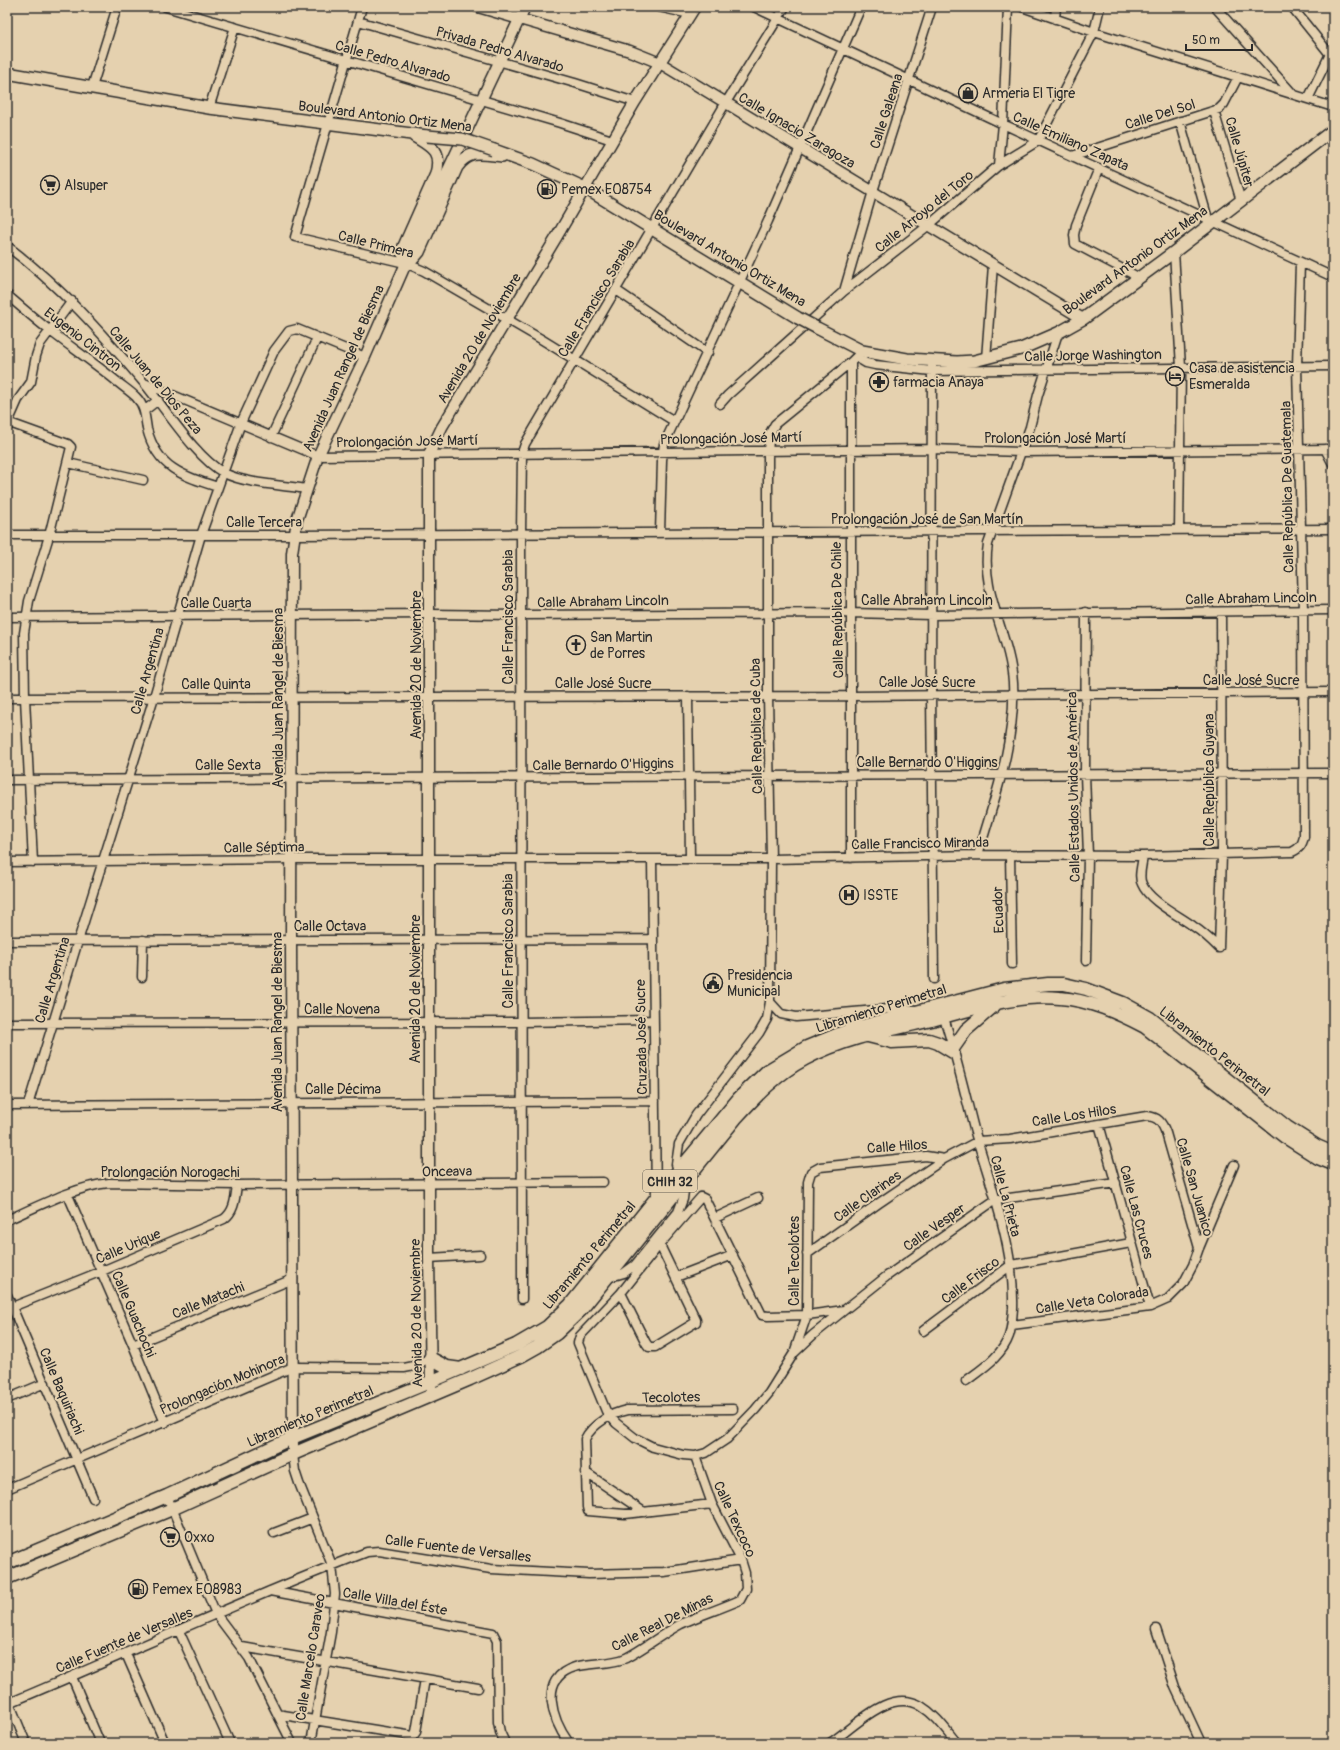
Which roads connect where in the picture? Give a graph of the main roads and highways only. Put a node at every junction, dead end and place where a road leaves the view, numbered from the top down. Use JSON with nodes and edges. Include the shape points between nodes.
{"nodes":[{"id":1,"x":7,"y":73,"type":"edge"},
{"id":2,"x":1333,"y":130,"type":"edge"},
{"id":3,"x":414,"y":136,"type":"junction"},
{"id":4,"x":517,"y":157,"type":"junction"},
{"id":5,"x":997,"y":1003,"type":"junction"},
{"id":6,"x":867,"y":1036,"type":"junction"},
{"id":7,"x":1333,"y":1153,"type":"edge"},
{"id":8,"x":1333,"y":1164,"type":"edge"},
{"id":9,"x":430,"y":1358,"type":"road end"},
{"id":10,"x":462,"y":1369,"type":"junction"},
{"id":11,"x":7,"y":1563,"type":"edge"},
{"id":12,"x":7,"y":1578,"type":"edge"}],
"edges":[{"from":1,"to":3,"type":"main road","name":"Boulevard Antonio Ortiz Mena","via":[[209,108]]},
{"from":2,"to":4,"type":"main road","name":"Boulevard Antonio Ortiz Mena","bridge":true,"via":[[1083,319],[1058,333],[986,359],[932,366],[882,356],[856,357],[817,328],[653,228],[585,188]]},
{"from":3,"to":4,"type":"main road","name":"Boulevard Antonio Ortiz Mena","bridge":true,"via":[[462,139]]},
{"from":3,"to":4,"type":"main road","via":[[431,147],[438,158],[438,165],[404,246],[405,264],[414,259],[419,252],[456,167],[462,160],[469,155],[478,154]]},
{"from":5,"to":6,"type":"main road","name":"Libramiento Perimetral","number":"CHIH 32"},
{"from":5,"to":6,"type":"main road","via":[[966,1030],[953,1051],[929,1040],[892,1042]]},
{"from":5,"to":8,"type":"main road","name":"Libramiento Perimetral","number":"CHIH 32","via":[[1027,998],[1060,998],[1089,1003],[1123,1016],[1145,1027],[1285,1137],[1318,1158]]},
{"from":6,"to":12,"type":"main road","name":"Libramiento Perimetral","number":"CHIH 32","via":[[822,1050],[774,1079],[736,1118],[568,1323],[537,1347],[431,1396]]},
{"from":7,"to":10,"type":"main road","name":"Libramiento Perimetral","number":"CHIH 32","via":[[1287,1127],[1150,1018],[1106,995],[1071,986],[1048,984],[1004,989],[939,1005],[851,1029],[781,1061],[738,1098],[558,1318],[520,1344]]},
{"from":9,"to":10,"type":"main road","via":[[447,1367]]},
{"from":10,"to":11,"type":"main road","name":"Libramiento Perimetral","number":"CHIH 32","via":[[292,1438],[166,1496]]}]}
